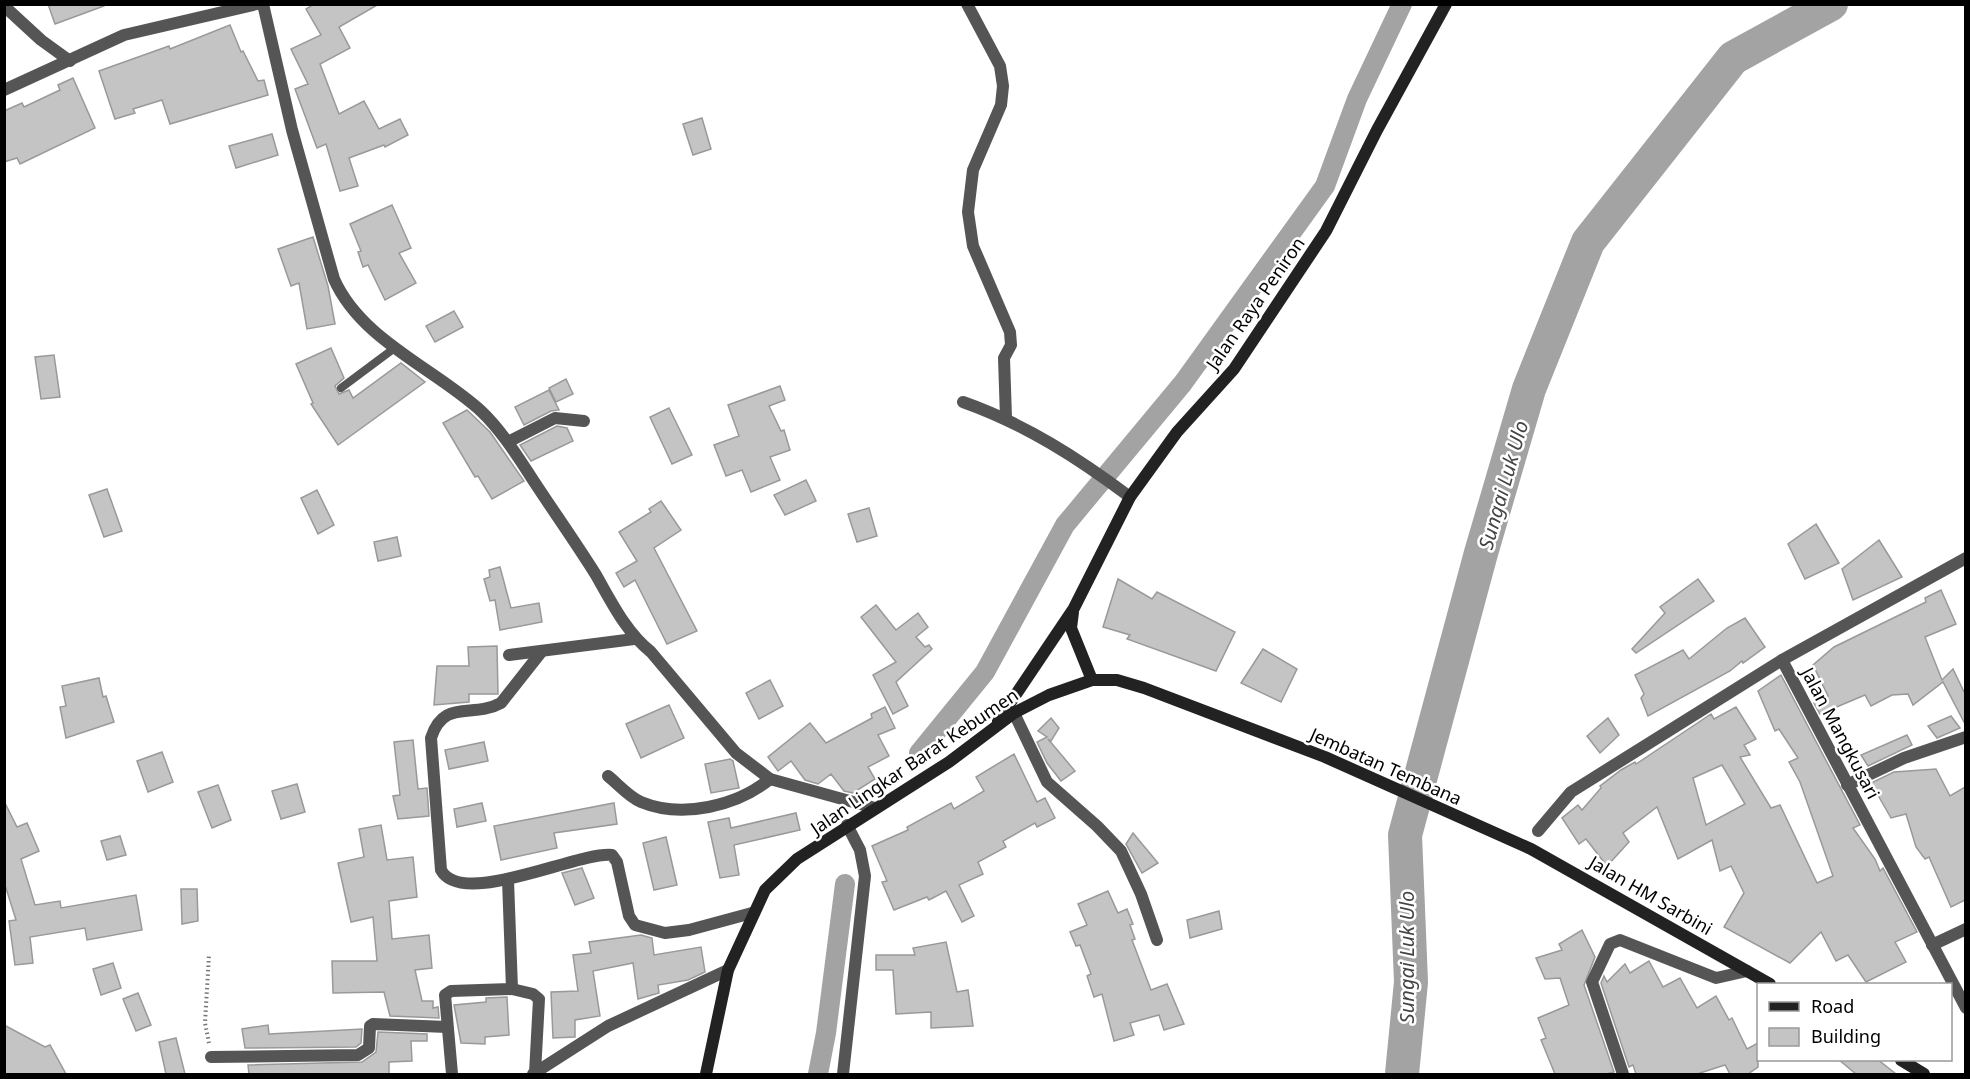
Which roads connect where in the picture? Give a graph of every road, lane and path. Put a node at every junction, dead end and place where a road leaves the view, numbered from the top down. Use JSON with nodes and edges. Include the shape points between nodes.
{"nodes":[{"id":1,"x":257,"y":4,"type":"edge"},
{"id":2,"x":263,"y":4,"type":"edge"},
{"id":3,"x":967,"y":4,"type":"edge"},
{"id":4,"x":1446,"y":4,"type":"edge"},
{"id":5,"x":4,"y":6,"type":"edge"},
{"id":6,"x":70,"y":61,"type":"junction"},
{"id":7,"x":4,"y":90,"type":"edge"},
{"id":8,"x":396,"y":347,"type":"junction"},
{"id":9,"x":341,"y":388,"type":"dead end"},
{"id":10,"x":963,"y":402,"type":"dead end"},
{"id":11,"x":1006,"y":418,"type":"junction"},
{"id":12,"x":584,"y":420,"type":"dead end"},
{"id":13,"x":508,"y":442,"type":"junction"},
{"id":14,"x":1130,"y":497,"type":"junction"},
{"id":15,"x":1965,"y":558,"type":"edge"},
{"id":16,"x":1074,"y":608,"type":"junction"},
{"id":17,"x":634,"y":639,"type":"junction"},
{"id":18,"x":542,"y":651,"type":"junction"},
{"id":19,"x":509,"y":655,"type":"dead end"},
{"id":20,"x":1782,"y":660,"type":"junction"},
{"id":21,"x":1092,"y":680,"type":"junction"},
{"id":22,"x":1014,"y":713,"type":"junction"},
{"id":23,"x":1246,"y":726,"type":"joint"},
{"id":24,"x":990,"y":733,"type":"junction"},
{"id":25,"x":1965,"y":737,"type":"edge"},
{"id":26,"x":608,"y":776,"type":"dead end"},
{"id":27,"x":770,"y":779,"type":"junction"},
{"id":28,"x":1847,"y":785,"type":"junction"},
{"id":29,"x":875,"y":808,"type":"junction"},
{"id":30,"x":847,"y":825,"type":"junction"},
{"id":31,"x":1538,"y":831,"type":"dead end"},
{"id":32,"x":1512,"y":841,"type":"joint"},
{"id":33,"x":508,"y":880,"type":"junction"},
{"id":34,"x":752,"y":913,"type":"junction"},
{"id":35,"x":1965,"y":929,"type":"edge"},
{"id":36,"x":1157,"y":940,"type":"dead end"},
{"id":37,"x":1932,"y":945,"type":"junction"},
{"id":38,"x":209,"y":955,"type":"dead end"},
{"id":39,"x":728,"y":970,"type":"junction"},
{"id":40,"x":1747,"y":971,"type":"junction"},
{"id":41,"x":1768,"y":983,"type":"edge"},
{"id":42,"x":1952,"y":983,"type":"edge"},
{"id":43,"x":1952,"y":983,"type":"edge"},
{"id":44,"x":512,"y":989,"type":"junction"},
{"id":45,"x":1965,"y":1008,"type":"edge"},
{"id":46,"x":447,"y":1027,"type":"junction"},
{"id":47,"x":211,"y":1057,"type":"joint"},
{"id":48,"x":1904,"y":1061,"type":"edge"},
{"id":49,"x":452,"y":1074,"type":"edge"},
{"id":50,"x":534,"y":1074,"type":"edge"},
{"id":51,"x":706,"y":1074,"type":"edge"},
{"id":52,"x":843,"y":1074,"type":"edge"},
{"id":53,"x":1623,"y":1074,"type":"edge"},
{"id":54,"x":1923,"y":1074,"type":"edge"}],
"edges":[{"from":1,"to":6,"type":"street","via":[[124,35]]},
{"from":2,"to":8,"type":"street","via":[[292,130],[334,279],[342,298],[357,315]]},
{"from":3,"to":11,"type":"street","via":[[1000,66],[1003,86],[1000,105],[973,170],[968,212],[973,246],[1010,332],[1011,345],[1004,358]]},
{"from":4,"to":14,"type":"main road","name":"Jalan Raya Peniron","via":[[1326,231],[1234,369],[1177,432]]},
{"from":5,"to":6,"type":"street"},
{"from":6,"to":7,"type":"street"},
{"from":8,"to":9,"type":"lane"},
{"from":8,"to":13,"type":"street","via":[[482,411]]},
{"from":10,"to":11,"type":"street"},
{"from":11,"to":14,"type":"street","via":[[1082,461]]},
{"from":12,"to":13,"type":"street","via":[[555,418]]},
{"from":13,"to":17,"type":"street"},
{"from":14,"to":16,"type":"main road","name":"Jalan Raya Peniron"},
{"from":15,"to":20,"type":"street","name":"Jalan Mangkusari"},
{"from":16,"to":21,"type":"main road","name":"Jalan Raya Peniron","via":[[1071,628]]},
{"from":16,"to":24,"type":"main road","name":"Jalan Raya Peniron"},
{"from":17,"to":18,"type":"street"},
{"from":17,"to":27,"type":"street","via":[[651,652],[736,753]]},
{"from":18,"to":19,"type":"street"},
{"from":18,"to":33,"type":"street","via":[[501,703],[441,717],[431,738],[441,870],[458,882]]},
{"from":20,"to":28,"type":"street","name":"Jalan Mangkusari"},
{"from":20,"to":31,"type":"street","via":[[1571,792]]},
{"from":21,"to":22,"type":"main road","name":"Jalan Lingkar Barat Kebumen"},
{"from":21,"to":23,"type":"main road","name":"Jalan Lingkar Barat Kebumen","via":[[1117,680]]},
{"from":22,"to":24,"type":"main road","name":"Jalan Lingkar Barat Kebumen"},
{"from":22,"to":36,"type":"street","via":[[1047,782],[1121,851]]},
{"from":23,"to":32,"type":"main road","name":"Jembatan Tembana"},
{"from":24,"to":29,"type":"main road","name":"Jalan Lingkar Barat Kebumen"},
{"from":25,"to":28,"type":"street","via":[[1904,758]]},
{"from":26,"to":27,"type":"street","via":[[639,801],[684,809],[736,801]]},
{"from":27,"to":29,"type":"street"},
{"from":28,"to":37,"type":"street","name":"Jalan Mangkusari"},
{"from":29,"to":30,"type":"main road","name":"Jalan Lingkar Barat Kebumen"},
{"from":30,"to":34,"type":"main road","name":"Jalan Lingkar Barat Kebumen","via":[[797,859],[765,890]]},
{"from":30,"to":52,"type":"street","via":[[860,850],[865,876]]},
{"from":32,"to":40,"type":"main road","name":"Jalan HM Sarbini"},
{"from":33,"to":34,"type":"street","via":[[612,855],[635,925],[666,933]]},
{"from":33,"to":44,"type":"street"},
{"from":34,"to":39,"type":"main road","name":"Jalan Lingkar Barat Kebumen"},
{"from":35,"to":37,"type":"street"},
{"from":37,"to":43,"type":"street","name":"Jalan Mangkusari"},
{"from":38,"to":47,"type":"path","via":[[205,1023]]},
{"from":39,"to":50,"type":"street","via":[[608,1026]]},
{"from":39,"to":51,"type":"main road","name":"Jalan Lingkar Barat Kebumen"},
{"from":40,"to":41,"type":"main road","name":"Jalan HM Sarbini"},
{"from":40,"to":53,"type":"street","via":[[1716,978],[1620,940],[1610,944],[1593,977],[1593,987]]},
{"from":42,"to":45,"type":"street","name":"Jalan Mangkusari"},
{"from":44,"to":46,"type":"street","via":[[451,991],[444,999]]},
{"from":44,"to":50,"type":"street","via":[[539,999]]},
{"from":46,"to":47,"type":"street","via":[[373,1024],[369,1048],[358,1055]]},
{"from":46,"to":49,"type":"street"},
{"from":48,"to":54,"type":"main road"}]}
